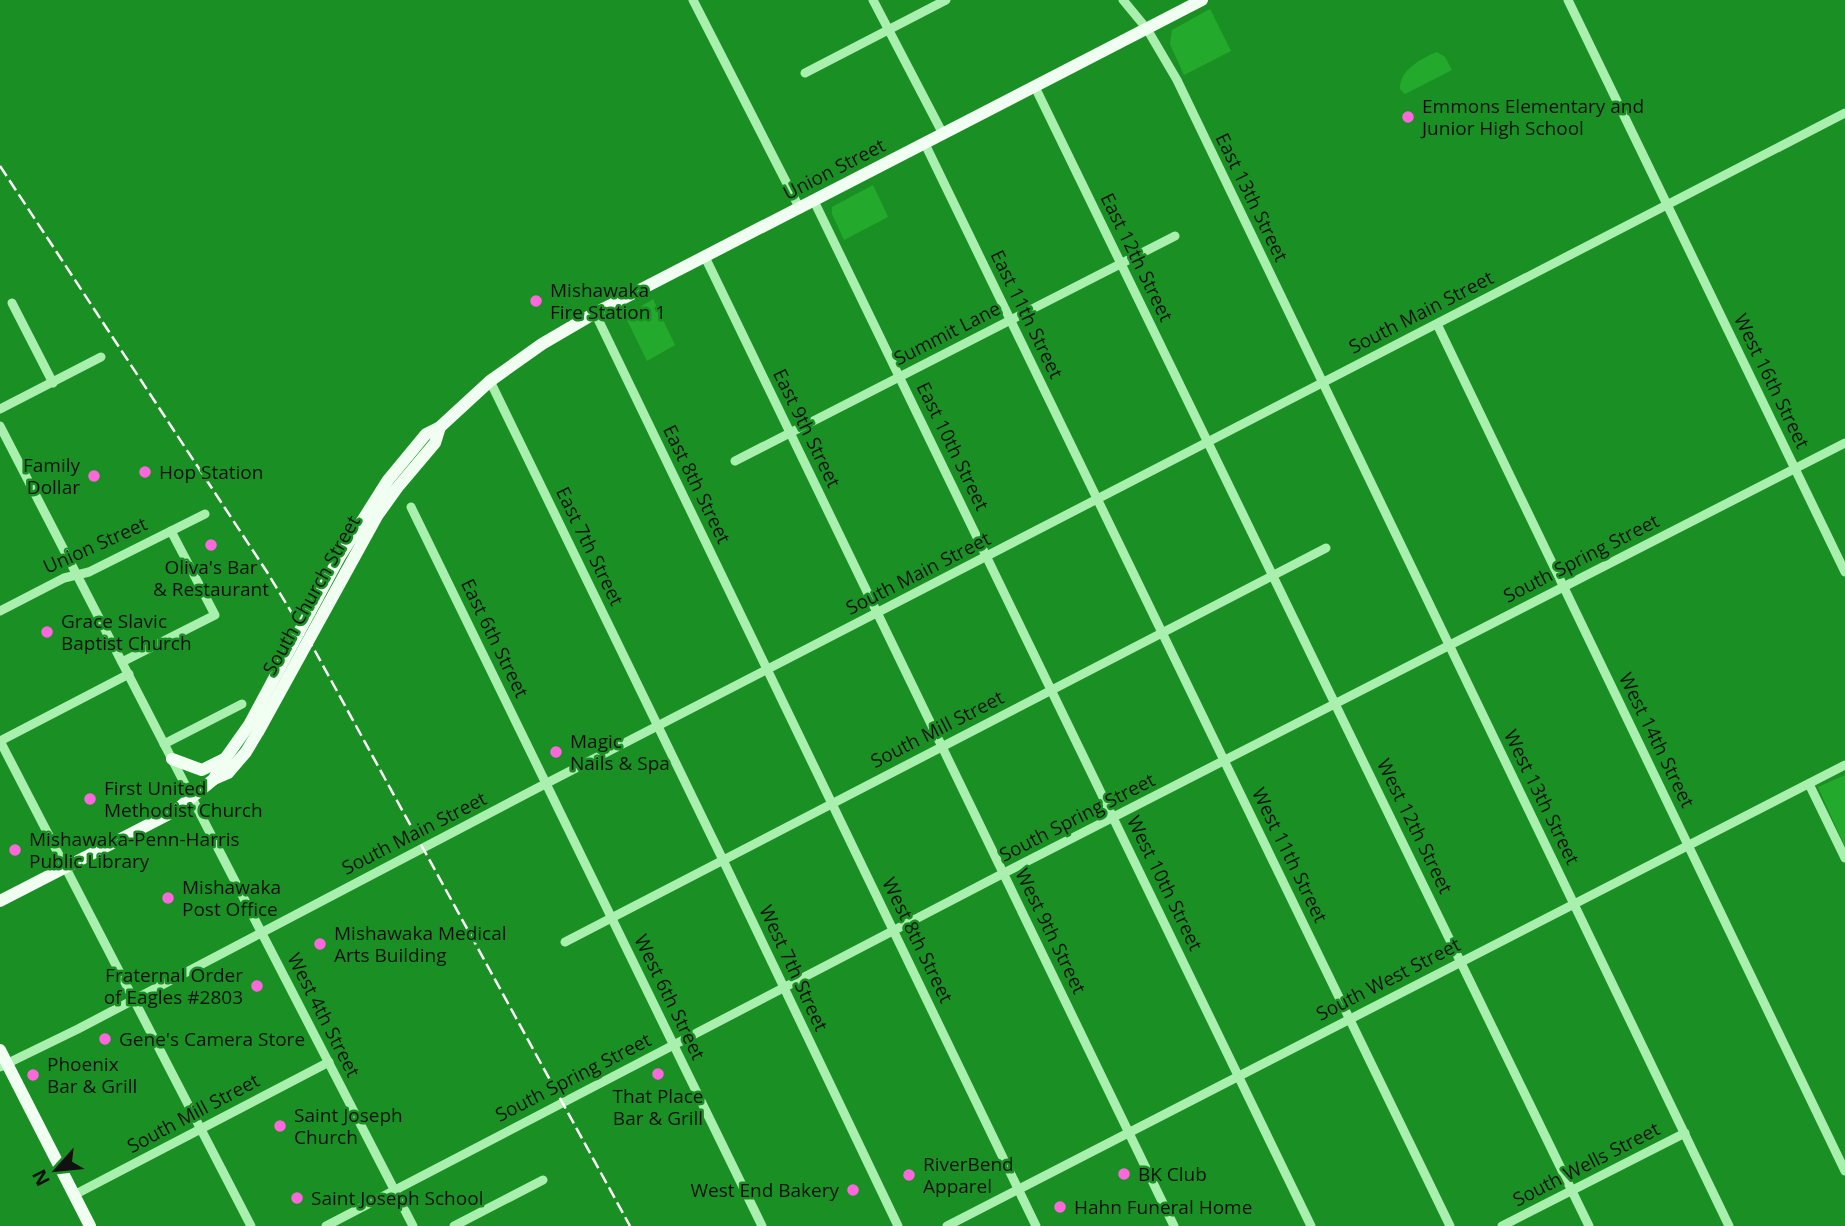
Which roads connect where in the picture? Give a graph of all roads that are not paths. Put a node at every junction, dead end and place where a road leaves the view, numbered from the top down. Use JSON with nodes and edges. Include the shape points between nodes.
{"nodes":[{"id":1,"x":693,"y":0,"type":"edge"},
{"id":2,"x":873,"y":0,"type":"edge"},
{"id":3,"x":946,"y":0,"type":"edge"},
{"id":4,"x":1123,"y":0,"type":"edge"},
{"id":5,"x":1202,"y":0,"type":"edge"},
{"id":6,"x":1568,"y":0,"type":"edge"},
{"id":7,"x":1147,"y":29,"type":"junction"},
{"id":8,"x":889,"y":30,"type":"junction"},
{"id":9,"x":805,"y":73,"type":"dead end"},
{"id":10,"x":1035,"y":87,"type":"junction"},
{"id":11,"x":1845,"y":113,"type":"edge"},
{"id":12,"x":943,"y":134,"type":"junction"},
{"id":13,"x":925,"y":144,"type":"junction"},
{"id":14,"x":814,"y":201,"type":"junction"},
{"id":15,"x":1667,"y":205,"type":"junction"},
{"id":16,"x":800,"y":209,"type":"junction"},
{"id":17,"x":1175,"y":236,"type":"dead end"},
{"id":18,"x":705,"y":257,"type":"junction"},
{"id":19,"x":1120,"y":263,"type":"junction"},
{"id":20,"x":12,"y":303,"type":"dead end"},
{"id":21,"x":595,"y":313,"type":"junction"},
{"id":22,"x":1010,"y":319,"type":"junction"},
{"id":23,"x":1437,"y":324,"type":"junction"},
{"id":24,"x":101,"y":357,"type":"dead end"},
{"id":25,"x":900,"y":377,"type":"junction"},
{"id":26,"x":490,"y":382,"type":"junction"},
{"id":27,"x":53,"y":383,"type":"junction"},
{"id":28,"x":1323,"y":383,"type":"junction"},
{"id":29,"x":0,"y":409,"type":"edge"},
{"id":30,"x":0,"y":426,"type":"edge"},
{"id":31,"x":440,"y":427,"type":"junction"},
{"id":32,"x":790,"y":432,"type":"junction"},
{"id":33,"x":1208,"y":442,"type":"junction"},
{"id":34,"x":1845,"y":443,"type":"edge"},
{"id":35,"x":735,"y":461,"type":"dead end"},
{"id":36,"x":1795,"y":468,"type":"junction"},
{"id":37,"x":1098,"y":499,"type":"junction"},
{"id":38,"x":411,"y":507,"type":"dead end"},
{"id":39,"x":205,"y":514,"type":"dead end"},
{"id":40,"x":172,"y":531,"type":"junction"},
{"id":41,"x":1326,"y":548,"type":"dead end"},
{"id":42,"x":988,"y":556,"type":"junction"},
{"id":43,"x":1845,"y":572,"type":"edge"},
{"id":44,"x":77,"y":575,"type":"junction"},
{"id":45,"x":1272,"y":576,"type":"junction"},
{"id":46,"x":1564,"y":587,"type":"junction"},
{"id":47,"x":0,"y":611,"type":"edge"},
{"id":48,"x":877,"y":614,"type":"junction"},
{"id":49,"x":1163,"y":632,"type":"junction"},
{"id":50,"x":1450,"y":646,"type":"junction"},
{"id":51,"x":122,"y":662,"type":"junction"},
{"id":52,"x":767,"y":670,"type":"junction"},
{"id":53,"x":129,"y":674,"type":"junction"},
{"id":54,"x":1052,"y":690,"type":"junction"},
{"id":55,"x":242,"y":704,"type":"dead end"},
{"id":56,"x":1336,"y":704,"type":"junction"},
{"id":57,"x":658,"y":726,"type":"junction"},
{"id":58,"x":0,"y":741,"type":"edge"},
{"id":59,"x":164,"y":744,"type":"junction"},
{"id":60,"x":942,"y":746,"type":"junction"},
{"id":61,"x":227,"y":757,"type":"junction"},
{"id":62,"x":172,"y":759,"type":"junction"},
{"id":63,"x":1225,"y":761,"type":"junction"},
{"id":64,"x":1845,"y":765,"type":"edge"},
{"id":65,"x":214,"y":779,"type":"junction"},
{"id":66,"x":547,"y":783,"type":"junction"},
{"id":67,"x":1809,"y":784,"type":"junction"},
{"id":68,"x":192,"y":798,"type":"junction"},
{"id":69,"x":831,"y":802,"type":"junction"},
{"id":70,"x":1114,"y":817,"type":"junction"},
{"id":71,"x":1689,"y":845,"type":"junction"},
{"id":72,"x":1845,"y":858,"type":"edge"},
{"id":73,"x":723,"y":860,"type":"junction"},
{"id":74,"x":65,"y":867,"type":"junction"},
{"id":75,"x":1004,"y":873,"type":"junction"},
{"id":76,"x":0,"y":901,"type":"edge"},
{"id":77,"x":1574,"y":903,"type":"junction"},
{"id":78,"x":611,"y":917,"type":"junction"},
{"id":79,"x":894,"y":931,"type":"junction"},
{"id":80,"x":261,"y":932,"type":"junction"},
{"id":81,"x":565,"y":942,"type":"dead end"},
{"id":82,"x":1462,"y":962,"type":"junction"},
{"id":83,"x":784,"y":988,"type":"junction"},
{"id":84,"x":135,"y":1000,"type":"junction"},
{"id":85,"x":1351,"y":1018,"type":"junction"},
{"id":86,"x":674,"y":1044,"type":"junction"},
{"id":87,"x":0,"y":1051,"type":"edge"},
{"id":88,"x":329,"y":1062,"type":"junction"},
{"id":89,"x":4,"y":1066,"type":"edge"},
{"id":90,"x":1238,"y":1075,"type":"junction"},
{"id":91,"x":200,"y":1129,"type":"junction"},
{"id":92,"x":1128,"y":1132,"type":"junction"},
{"id":93,"x":1685,"y":1133,"type":"junction"},
{"id":94,"x":1845,"y":1171,"type":"edge"},
{"id":95,"x":544,"y":1180,"type":"dead end"},
{"id":96,"x":394,"y":1189,"type":"junction"},
{"id":97,"x":1018,"y":1189,"type":"junction"},
{"id":98,"x":1572,"y":1190,"type":"junction"},
{"id":99,"x":74,"y":1195,"type":"junction"},
{"id":100,"x":90,"y":1226,"type":"edge"},
{"id":101,"x":251,"y":1226,"type":"edge"},
{"id":102,"x":326,"y":1226,"type":"edge"},
{"id":103,"x":413,"y":1226,"type":"edge"},
{"id":104,"x":454,"y":1226,"type":"edge"},
{"id":105,"x":762,"y":1226,"type":"edge"},
{"id":106,"x":898,"y":1226,"type":"edge"},
{"id":107,"x":947,"y":1226,"type":"edge"},
{"id":108,"x":1036,"y":1226,"type":"edge"},
{"id":109,"x":1174,"y":1226,"type":"edge"},
{"id":110,"x":1311,"y":1226,"type":"edge"},
{"id":111,"x":1450,"y":1226,"type":"edge"},
{"id":112,"x":1502,"y":1226,"type":"edge"},
{"id":113,"x":1589,"y":1226,"type":"edge"},
{"id":114,"x":1729,"y":1226,"type":"edge"}],
"edges":[{"from":1,"to":16,"type":"street"},
{"from":2,"to":8,"type":"street"},
{"from":3,"to":8,"type":"street"},
{"from":4,"to":7,"type":"street"},
{"from":5,"to":7,"type":"main road","name":"Union Street"},
{"from":6,"to":15,"type":"street","name":"West 16th Street"},
{"from":7,"to":10,"type":"main road","name":"Union Street"},
{"from":7,"to":28,"type":"street","name":"East 13th Street","via":[[1177,80]]},
{"from":8,"to":9,"type":"street"},
{"from":8,"to":12,"type":"street"},
{"from":10,"to":12,"type":"main road","name":"Union Street"},
{"from":10,"to":19,"type":"street","name":"East 12th Street"},
{"from":11,"to":15,"type":"street","name":"South Main Street"},
{"from":12,"to":13,"type":"main road","name":"Union Street"},
{"from":13,"to":14,"type":"main road","name":"Union Street"},
{"from":13,"to":22,"type":"street","name":"East 11th Street"},
{"from":14,"to":16,"type":"main road","name":"Union Street"},
{"from":14,"to":25,"type":"street","name":"East 10th Street"},
{"from":15,"to":23,"type":"street","name":"South Main Street"},
{"from":15,"to":36,"type":"street","name":"West 16th Street"},
{"from":16,"to":18,"type":"main road","name":"Union Street"},
{"from":17,"to":19,"type":"street","name":"Summit Lane"},
{"from":18,"to":21,"type":"main road","name":"Union Street"},
{"from":18,"to":32,"type":"street","name":"East 9th Street"},
{"from":19,"to":22,"type":"street","name":"Summit Lane"},
{"from":19,"to":33,"type":"street","name":"East 12th Street"},
{"from":20,"to":27,"type":"street"},
{"from":21,"to":26,"type":"main road","name":"Union Street","via":[[541,344]]},
{"from":21,"to":52,"type":"street","name":"East 8th Street"},
{"from":22,"to":25,"type":"street","name":"Summit Lane"},
{"from":22,"to":37,"type":"street","name":"East 11th Street"},
{"from":23,"to":28,"type":"street","name":"South Main Street"},
{"from":23,"to":46,"type":"street","name":"West 14th Street"},
{"from":24,"to":27,"type":"street"},
{"from":25,"to":32,"type":"street","name":"Summit Lane"},
{"from":25,"to":42,"type":"street","name":"East 10th Street"},
{"from":26,"to":31,"type":"main road","name":"South Church Street"},
{"from":26,"to":57,"type":"street","name":"East 7th Street"},
{"from":27,"to":29,"type":"street"},
{"from":28,"to":33,"type":"street","name":"South Main Street"},
{"from":28,"to":50,"type":"street","name":"West 13th Street"},
{"from":30,"to":44,"type":"street","name":"West 4th Street"},
{"from":31,"to":61,"type":"main road","name":"South Church Street","via":[[426,435],[367,510],[249,726]]},
{"from":31,"to":65,"type":"main road","name":"South Church Street","via":[[435,443],[365,536],[246,752],[228,773]]},
{"from":32,"to":35,"type":"street","name":"Summit Lane"},
{"from":32,"to":48,"type":"street","name":"East 9th Street"},
{"from":33,"to":37,"type":"street","name":"South Main Street"},
{"from":33,"to":45,"type":"street","name":"West 12th Street"},
{"from":34,"to":36,"type":"street","name":"South Spring Street"},
{"from":36,"to":43,"type":"street","name":"West 16th Street"},
{"from":36,"to":46,"type":"street","name":"South Spring Street"},
{"from":37,"to":42,"type":"street","name":"South Main Street"},
{"from":37,"to":49,"type":"street","name":"West 11th Street"},
{"from":38,"to":66,"type":"street","name":"East 6th Street"},
{"from":39,"to":40,"type":"street","name":"Union Street"},
{"from":40,"to":44,"type":"street","name":"Union Street"},
{"from":40,"to":51,"type":"street","via":[[215,615]]},
{"from":41,"to":45,"type":"street","name":"South Mill Street"},
{"from":42,"to":48,"type":"street","name":"South Main Street"},
{"from":42,"to":54,"type":"street","name":"West 10th Street"},
{"from":44,"to":47,"type":"street","name":"Union Street"},
{"from":44,"to":51,"type":"street","name":"West 4th Street"},
{"from":45,"to":49,"type":"street","name":"South Mill Street"},
{"from":45,"to":56,"type":"street","name":"West 12th Street"},
{"from":46,"to":50,"type":"street","name":"South Spring Street"},
{"from":46,"to":71,"type":"street","name":"West 14th Street"},
{"from":48,"to":52,"type":"street","name":"South Main Street"},
{"from":48,"to":60,"type":"street","name":"West 9th Street"},
{"from":49,"to":54,"type":"street","name":"South Mill Street"},
{"from":49,"to":63,"type":"street","name":"West 11th Street"},
{"from":50,"to":56,"type":"street","name":"South Spring Street"},
{"from":50,"to":77,"type":"street","name":"West 13th Street"},
{"from":51,"to":53,"type":"street","name":"West 4th Street"},
{"from":52,"to":57,"type":"street","name":"South Main Street"},
{"from":52,"to":69,"type":"street","name":"West 8th Street"},
{"from":53,"to":58,"type":"street"},
{"from":53,"to":59,"type":"street","name":"West 4th Street"},
{"from":54,"to":60,"type":"street","name":"South Mill Street"},
{"from":54,"to":70,"type":"street","name":"West 10th Street"},
{"from":55,"to":59,"type":"street"},
{"from":56,"to":63,"type":"street","name":"South Spring Street"},
{"from":56,"to":82,"type":"street","name":"West 12th Street"},
{"from":57,"to":66,"type":"street","name":"South Main Street"},
{"from":57,"to":73,"type":"street","name":"West 7th Street"},
{"from":58,"to":74,"type":"street"},
{"from":59,"to":62,"type":"street","name":"West 4th Street"},
{"from":60,"to":69,"type":"street","name":"South Mill Street"},
{"from":60,"to":75,"type":"street","name":"West 9th Street"},
{"from":61,"to":62,"type":"main road","via":[[202,770]]},
{"from":61,"to":65,"type":"main road","name":"South Church Street"},
{"from":62,"to":68,"type":"street","name":"West 4th Street"},
{"from":63,"to":70,"type":"street","name":"South Spring Street"},
{"from":63,"to":85,"type":"street","name":"West 11th Street"},
{"from":64,"to":67,"type":"street","name":"South West Street"},
{"from":65,"to":68,"type":"main road","name":"South Church Street"},
{"from":66,"to":78,"type":"street","name":"West 6th Street"},
{"from":66,"to":80,"type":"street","name":"South Main Street"},
{"from":67,"to":71,"type":"street","name":"South West Street"},
{"from":67,"to":72,"type":"street"},
{"from":68,"to":74,"type":"main road","name":"South Church Street"},
{"from":68,"to":80,"type":"street","name":"West 4th Street"},
{"from":69,"to":73,"type":"street","name":"South Mill Street"},
{"from":69,"to":79,"type":"street","name":"West 8th Street"},
{"from":70,"to":75,"type":"street","name":"South Spring Street"},
{"from":70,"to":90,"type":"street","name":"West 10th Street"},
{"from":71,"to":77,"type":"street","name":"South West Street"},
{"from":71,"to":94,"type":"street","name":"West 14th Street"},
{"from":73,"to":78,"type":"street","name":"South Mill Street"},
{"from":73,"to":83,"type":"street","name":"West 7th Street"},
{"from":74,"to":76,"type":"main road","name":"South Church Street"},
{"from":74,"to":84,"type":"street"},
{"from":75,"to":79,"type":"street","name":"South Spring Street"},
{"from":75,"to":92,"type":"street","name":"West 9th Street"},
{"from":77,"to":82,"type":"street","name":"South West Street"},
{"from":77,"to":93,"type":"street","name":"West 13th Street"},
{"from":78,"to":81,"type":"street","name":"South Mill Street"},
{"from":78,"to":86,"type":"street","name":"West 6th Street"},
{"from":79,"to":83,"type":"street","name":"South Spring Street"},
{"from":79,"to":97,"type":"street","name":"West 8th Street"},
{"from":80,"to":84,"type":"street","name":"South Main Street"},
{"from":80,"to":88,"type":"street","name":"West 4th Street"},
{"from":82,"to":85,"type":"street","name":"South West Street"},
{"from":82,"to":98,"type":"street","name":"West 12th Street"},
{"from":83,"to":86,"type":"street","name":"South Spring Street"},
{"from":83,"to":106,"type":"street","name":"West 7th Street"},
{"from":84,"to":89,"type":"street","name":"South Main Street"},
{"from":84,"to":91,"type":"street"},
{"from":85,"to":90,"type":"street","name":"South West Street"},
{"from":85,"to":111,"type":"street","name":"West 11th Street"},
{"from":86,"to":96,"type":"street","name":"South Spring Street"},
{"from":86,"to":105,"type":"street","name":"West 6th Street"},
{"from":87,"to":89,"type":"main road"},
{"from":88,"to":91,"type":"street","name":"South Mill Street"},
{"from":88,"to":96,"type":"street","name":"West 4th Street"},
{"from":89,"to":99,"type":"main road"},
{"from":90,"to":92,"type":"street","name":"South West Street"},
{"from":90,"to":110,"type":"street","name":"West 10th Street"},
{"from":91,"to":99,"type":"street","name":"South Mill Street"},
{"from":91,"to":101,"type":"street"},
{"from":92,"to":97,"type":"street","name":"South West Street"},
{"from":92,"to":109,"type":"street","name":"West 9th Street"},
{"from":93,"to":98,"type":"street","name":"South Wells Street"},
{"from":93,"to":114,"type":"street","name":"West 13th Street"},
{"from":95,"to":104,"type":"street"},
{"from":96,"to":102,"type":"street","name":"South Spring Street"},
{"from":96,"to":103,"type":"street","name":"West 4th Street"},
{"from":97,"to":107,"type":"street","name":"South West Street"},
{"from":97,"to":108,"type":"street","name":"West 8th Street"},
{"from":98,"to":112,"type":"street","name":"South Wells Street"},
{"from":98,"to":113,"type":"street","name":"West 12th Street"},
{"from":99,"to":100,"type":"main road"}]}
